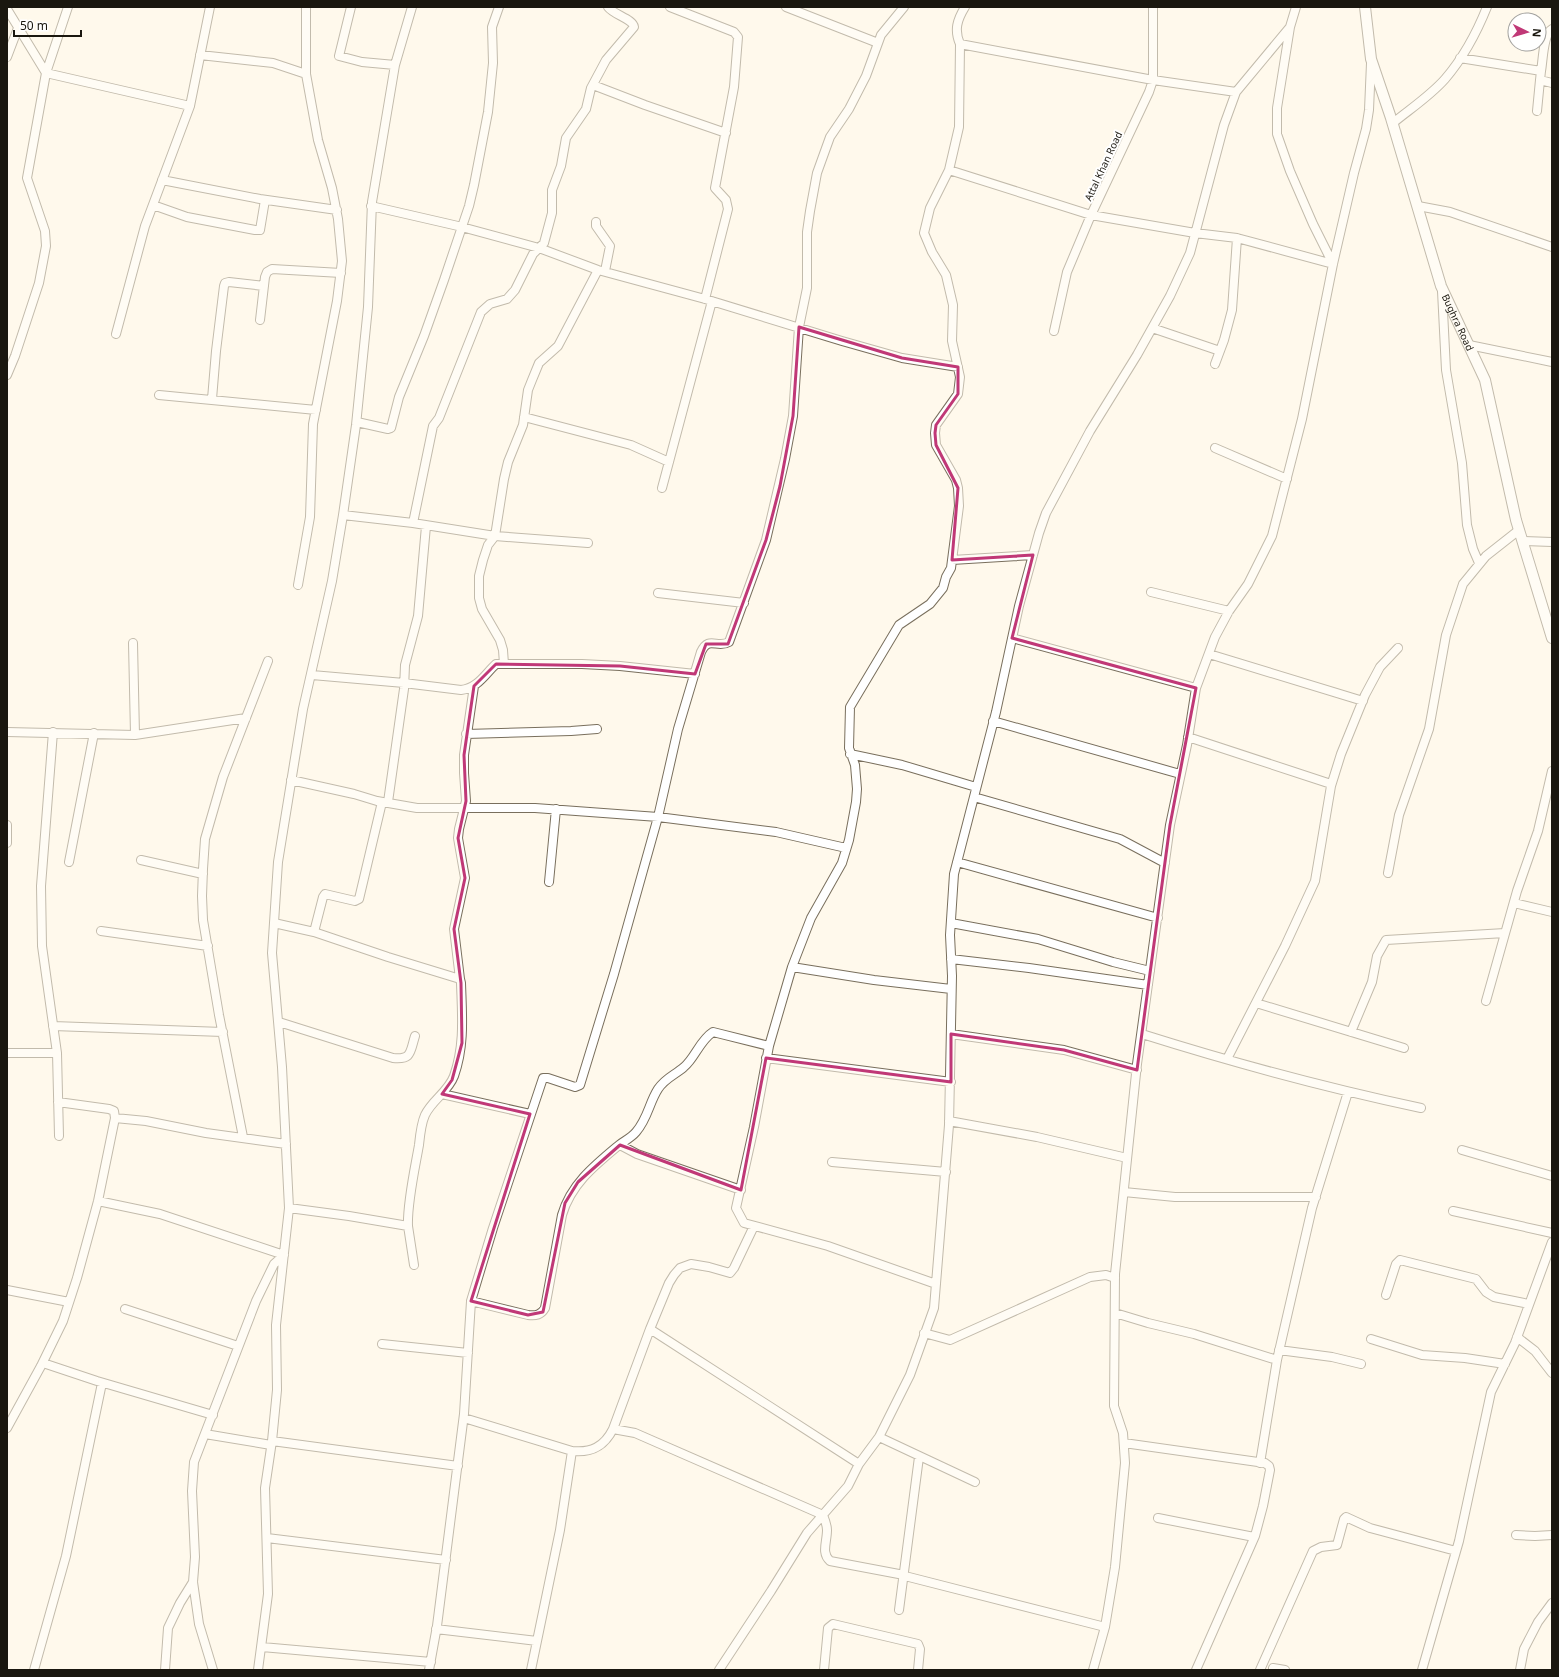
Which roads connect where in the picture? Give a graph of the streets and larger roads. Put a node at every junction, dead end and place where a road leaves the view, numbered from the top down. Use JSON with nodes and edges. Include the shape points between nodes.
{"nodes":[{"id":1,"x":68,"y":7,"type":"edge"},
{"id":2,"x":210,"y":7,"type":"edge"},
{"id":3,"x":306,"y":7,"type":"edge"},
{"id":4,"x":351,"y":7,"type":"edge"},
{"id":5,"x":412,"y":7,"type":"edge"},
{"id":6,"x":499,"y":7,"type":"edge"},
{"id":7,"x":608,"y":7,"type":"edge"},
{"id":8,"x":670,"y":7,"type":"edge"},
{"id":9,"x":786,"y":7,"type":"edge"},
{"id":10,"x":904,"y":7,"type":"edge"},
{"id":11,"x":965,"y":7,"type":"edge"},
{"id":12,"x":1152,"y":7,"type":"edge"},
{"id":13,"x":1296,"y":7,"type":"edge"},
{"id":14,"x":1365,"y":7,"type":"edge"},
{"id":15,"x":1487,"y":7,"type":"edge"},
{"id":16,"x":7,"y":9,"type":"edge"},
{"id":17,"x":1290,"y":27,"type":"junction"},
{"id":18,"x":18,"y":28,"type":"junction"},
{"id":19,"x":1552,"y":29,"type":"edge"},
{"id":20,"x":878,"y":43,"type":"junction"},
{"id":21,"x":960,"y":44,"type":"junction"},
{"id":22,"x":200,"y":55,"type":"junction"},
{"id":23,"x":7,"y":57,"type":"edge"},
{"id":24,"x":1460,"y":58,"type":"junction"},
{"id":25,"x":1371,"y":60,"type":"junction"},
{"id":26,"x":396,"y":65,"type":"junction"},
{"id":27,"x":1541,"y":71,"type":"junction"},
{"id":28,"x":46,"y":73,"type":"junction"},
{"id":29,"x":306,"y":74,"type":"junction"},
{"id":30,"x":1153,"y":80,"type":"junction"},
{"id":31,"x":1540,"y":80,"type":"junction"},
{"id":32,"x":1552,"y":83,"type":"edge"},
{"id":33,"x":593,"y":85,"type":"junction"},
{"id":34,"x":1236,"y":92,"type":"junction"},
{"id":35,"x":190,"y":106,"type":"junction"},
{"id":36,"x":1537,"y":111,"type":"dead end"},
{"id":37,"x":1393,"y":123,"type":"junction"},
{"id":38,"x":726,"y":133,"type":"junction"},
{"id":39,"x":949,"y":170,"type":"junction"},
{"id":40,"x":162,"y":180,"type":"junction"},
{"id":41,"x":265,"y":200,"type":"junction"},
{"id":42,"x":153,"y":205,"type":"junction"},
{"id":43,"x":372,"y":206,"type":"junction"},
{"id":44,"x":1418,"y":206,"type":"junction"},
{"id":45,"x":337,"y":210,"type":"junction"},
{"id":46,"x":1091,"y":215,"type":"junction"},
{"id":47,"x":596,"y":222,"type":"dead end"},
{"id":48,"x":462,"y":227,"type":"junction"},
{"id":49,"x":1195,"y":233,"type":"junction"},
{"id":50,"x":1237,"y":238,"type":"junction"},
{"id":51,"x":1552,"y":246,"type":"edge"},
{"id":52,"x":539,"y":248,"type":"junction"},
{"id":53,"x":1333,"y":264,"type":"junction"},
{"id":54,"x":602,"y":271,"type":"junction"},
{"id":55,"x":341,"y":273,"type":"junction"},
{"id":56,"x":264,"y":286,"type":"junction"},
{"id":57,"x":1441,"y":286,"type":"junction"},
{"id":58,"x":709,"y":300,"type":"junction"},
{"id":59,"x":260,"y":320,"type":"dead end"},
{"id":60,"x":799,"y":328,"type":"junction"},
{"id":61,"x":1152,"y":328,"type":"junction"},
{"id":62,"x":1054,"y":331,"type":"dead end"},
{"id":63,"x":116,"y":334,"type":"dead end"},
{"id":64,"x":1469,"y":345,"type":"junction"},
{"id":65,"x":1220,"y":351,"type":"junction"},
{"id":66,"x":1552,"y":362,"type":"edge"},
{"id":67,"x":1215,"y":364,"type":"dead end"},
{"id":68,"x":958,"y":367,"type":"junction"},
{"id":69,"x":7,"y":375,"type":"edge"},
{"id":70,"x":159,"y":395,"type":"dead end"},
{"id":71,"x":212,"y":399,"type":"junction"},
{"id":72,"x":316,"y":410,"type":"junction"},
{"id":73,"x":524,"y":418,"type":"junction"},
{"id":74,"x":357,"y":422,"type":"junction"},
{"id":75,"x":1215,"y":448,"type":"dead end"},
{"id":76,"x":669,"y":462,"type":"junction"},
{"id":77,"x":1287,"y":479,"type":"junction"},
{"id":78,"x":662,"y":488,"type":"dead end"},
{"id":79,"x":343,"y":514,"type":"junction"},
{"id":80,"x":413,"y":523,"type":"junction"},
{"id":81,"x":426,"y":526,"type":"junction"},
{"id":82,"x":1519,"y":530,"type":"junction"},
{"id":83,"x":495,"y":536,"type":"junction"},
{"id":84,"x":1522,"y":540,"type":"junction"},
{"id":85,"x":1552,"y":542,"type":"edge"},
{"id":86,"x":588,"y":543,"type":"dead end"},
{"id":87,"x":1033,"y":555,"type":"junction"},
{"id":88,"x":952,"y":560,"type":"junction"},
{"id":89,"x":1479,"y":563,"type":"junction"},
{"id":90,"x":298,"y":586,"type":"dead end"},
{"id":91,"x":1151,"y":592,"type":"dead end"},
{"id":92,"x":658,"y":593,"type":"dead end"},
{"id":93,"x":744,"y":603,"type":"junction"},
{"id":94,"x":1229,"y":611,"type":"junction"},
{"id":95,"x":1012,"y":638,"type":"junction"},
{"id":96,"x":1552,"y":638,"type":"edge"},
{"id":97,"x":132,"y":643,"type":"dead end"},
{"id":98,"x":1398,"y":648,"type":"dead end"},
{"id":99,"x":1209,"y":654,"type":"junction"},
{"id":100,"x":268,"y":661,"type":"dead end"},
{"id":101,"x":504,"y":664,"type":"junction"},
{"id":102,"x":695,"y":674,"type":"junction"},
{"id":103,"x":312,"y":675,"type":"junction"},
{"id":104,"x":404,"y":683,"type":"junction"},
{"id":105,"x":474,"y":686,"type":"junction"},
{"id":106,"x":1196,"y":688,"type":"junction"},
{"id":107,"x":1363,"y":701,"type":"junction"},
{"id":108,"x":246,"y":718,"type":"junction"},
{"id":109,"x":993,"y":721,"type":"junction"},
{"id":110,"x":597,"y":729,"type":"dead end"},
{"id":111,"x":7,"y":732,"type":"edge"},
{"id":112,"x":53,"y":732,"type":"junction"},
{"id":113,"x":94,"y":733,"type":"junction"},
{"id":114,"x":135,"y":734,"type":"junction"},
{"id":115,"x":466,"y":734,"type":"junction"},
{"id":116,"x":1188,"y":737,"type":"junction"},
{"id":117,"x":850,"y":754,"type":"junction"},
{"id":118,"x":1552,"y":771,"type":"edge"},
{"id":119,"x":1180,"y":774,"type":"junction"},
{"id":120,"x":291,"y":780,"type":"junction"},
{"id":121,"x":1331,"y":784,"type":"junction"},
{"id":122,"x":976,"y":787,"type":"junction"},
{"id":123,"x":974,"y":797,"type":"junction"},
{"id":124,"x":385,"y":802,"type":"junction"},
{"id":125,"x":465,"y":807,"type":"junction"},
{"id":126,"x":556,"y":809,"type":"junction"},
{"id":127,"x":658,"y":817,"type":"junction"},
{"id":128,"x":7,"y":825,"type":"edge"},
{"id":129,"x":7,"y":843,"type":"edge"},
{"id":130,"x":846,"y":848,"type":"junction"},
{"id":131,"x":141,"y":860,"type":"dead end"},
{"id":132,"x":69,"y":862,"type":"dead end"},
{"id":133,"x":956,"y":862,"type":"junction"},
{"id":134,"x":1165,"y":863,"type":"junction"},
{"id":135,"x":1388,"y":873,"type":"dead end"},
{"id":136,"x":203,"y":874,"type":"junction"},
{"id":137,"x":549,"y":882,"type":"dead end"},
{"id":138,"x":1514,"y":903,"type":"junction"},
{"id":139,"x":1552,"y":912,"type":"edge"},
{"id":140,"x":1158,"y":918,"type":"junction"},
{"id":141,"x":274,"y":923,"type":"junction"},
{"id":142,"x":951,"y":923,"type":"junction"},
{"id":143,"x":101,"y":931,"type":"dead end"},
{"id":144,"x":314,"y":932,"type":"junction"},
{"id":145,"x":1505,"y":933,"type":"junction"},
{"id":146,"x":208,"y":946,"type":"junction"},
{"id":147,"x":951,"y":959,"type":"junction"},
{"id":148,"x":792,"y":967,"type":"junction"},
{"id":149,"x":1150,"y":971,"type":"junction"},
{"id":150,"x":460,"y":979,"type":"junction"},
{"id":151,"x":1148,"y":985,"type":"junction"},
{"id":152,"x":951,"y":989,"type":"junction"},
{"id":153,"x":1486,"y":1001,"type":"dead end"},
{"id":154,"x":1256,"y":1003,"type":"junction"},
{"id":155,"x":279,"y":1022,"type":"junction"},
{"id":156,"x":53,"y":1026,"type":"junction"},
{"id":157,"x":223,"y":1032,"type":"junction"},
{"id":158,"x":1351,"y":1032,"type":"junction"},
{"id":159,"x":951,"y":1034,"type":"junction"},
{"id":160,"x":1142,"y":1034,"type":"junction"},
{"id":161,"x":415,"y":1036,"type":"dead end"},
{"id":162,"x":769,"y":1046,"type":"junction"},
{"id":163,"x":1404,"y":1048,"type":"dead end"},
{"id":164,"x":7,"y":1053,"type":"edge"},
{"id":165,"x":57,"y":1053,"type":"junction"},
{"id":166,"x":766,"y":1058,"type":"junction"},
{"id":167,"x":1227,"y":1059,"type":"junction"},
{"id":168,"x":1137,"y":1070,"type":"junction"},
{"id":169,"x":951,"y":1082,"type":"junction"},
{"id":170,"x":1348,"y":1092,"type":"junction"},
{"id":171,"x":442,"y":1094,"type":"junction"},
{"id":172,"x":58,"y":1102,"type":"junction"},
{"id":173,"x":1421,"y":1108,"type":"dead end"},
{"id":174,"x":530,"y":1114,"type":"junction"},
{"id":175,"x":115,"y":1118,"type":"junction"},
{"id":176,"x":949,"y":1121,"type":"junction"},
{"id":177,"x":59,"y":1136,"type":"dead end"},
{"id":178,"x":243,"y":1138,"type":"junction"},
{"id":179,"x":286,"y":1144,"type":"junction"},
{"id":180,"x":620,"y":1145,"type":"junction"},
{"id":181,"x":1462,"y":1150,"type":"dead end"},
{"id":182,"x":1127,"y":1158,"type":"junction"},
{"id":183,"x":832,"y":1162,"type":"dead end"},
{"id":184,"x":946,"y":1172,"type":"junction"},
{"id":185,"x":1552,"y":1176,"type":"edge"},
{"id":186,"x":741,"y":1190,"type":"junction"},
{"id":187,"x":1124,"y":1192,"type":"junction"},
{"id":188,"x":1316,"y":1197,"type":"junction"},
{"id":189,"x":98,"y":1201,"type":"junction"},
{"id":190,"x":289,"y":1208,"type":"junction"},
{"id":191,"x":1453,"y":1212,"type":"dead end"},
{"id":192,"x":408,"y":1226,"type":"junction"},
{"id":193,"x":754,"y":1226,"type":"junction"},
{"id":194,"x":1552,"y":1233,"type":"edge"},
{"id":195,"x":1552,"y":1242,"type":"edge"},
{"id":196,"x":284,"y":1255,"type":"junction"},
{"id":197,"x":414,"y":1266,"type":"dead end"},
{"id":198,"x":1115,"y":1278,"type":"junction"},
{"id":199,"x":936,"y":1284,"type":"junction"},
{"id":200,"x":7,"y":1290,"type":"edge"},
{"id":201,"x":1386,"y":1296,"type":"dead end"},
{"id":202,"x":471,"y":1301,"type":"junction"},
{"id":203,"x":69,"y":1302,"type":"junction"},
{"id":204,"x":1530,"y":1304,"type":"junction"},
{"id":205,"x":125,"y":1309,"type":"dead end"},
{"id":206,"x":1115,"y":1312,"type":"junction"},
{"id":207,"x":650,"y":1329,"type":"junction"},
{"id":208,"x":924,"y":1333,"type":"junction"},
{"id":209,"x":1517,"y":1337,"type":"junction"},
{"id":210,"x":1371,"y":1339,"type":"dead end"},
{"id":211,"x":382,"y":1344,"type":"dead end"},
{"id":212,"x":238,"y":1346,"type":"junction"},
{"id":213,"x":1279,"y":1350,"type":"junction"},
{"id":214,"x":468,"y":1354,"type":"junction"},
{"id":215,"x":1277,"y":1360,"type":"junction"},
{"id":216,"x":43,"y":1362,"type":"junction"},
{"id":217,"x":1361,"y":1364,"type":"dead end"},
{"id":218,"x":1505,"y":1364,"type":"junction"},
{"id":219,"x":1552,"y":1373,"type":"edge"},
{"id":220,"x":102,"y":1383,"type":"junction"},
{"id":221,"x":212,"y":1415,"type":"junction"},
{"id":222,"x":464,"y":1418,"type":"junction"},
{"id":223,"x":7,"y":1428,"type":"edge"},
{"id":224,"x":613,"y":1429,"type":"junction"},
{"id":225,"x":205,"y":1434,"type":"junction"},
{"id":226,"x":879,"y":1437,"type":"junction"},
{"id":227,"x":272,"y":1443,"type":"junction"},
{"id":228,"x":1124,"y":1443,"type":"junction"},
{"id":229,"x":572,"y":1451,"type":"junction"},
{"id":230,"x":919,"y":1457,"type":"junction"},
{"id":231,"x":1260,"y":1463,"type":"junction"},
{"id":232,"x":859,"y":1464,"type":"junction"},
{"id":233,"x":458,"y":1466,"type":"junction"},
{"id":234,"x":975,"y":1482,"type":"dead end"},
{"id":235,"x":822,"y":1515,"type":"junction"},
{"id":236,"x":1158,"y":1518,"type":"dead end"},
{"id":237,"x":1516,"y":1535,"type":"dead end"},
{"id":238,"x":1552,"y":1535,"type":"edge"},
{"id":239,"x":1254,"y":1537,"type":"junction"},
{"id":240,"x":266,"y":1538,"type":"junction"},
{"id":241,"x":1456,"y":1550,"type":"junction"},
{"id":242,"x":446,"y":1560,"type":"junction"},
{"id":243,"x":904,"y":1575,"type":"junction"},
{"id":244,"x":193,"y":1582,"type":"junction"},
{"id":245,"x":1552,"y":1603,"type":"edge"},
{"id":246,"x":899,"y":1610,"type":"dead end"},
{"id":247,"x":1105,"y":1627,"type":"junction"},
{"id":248,"x":436,"y":1629,"type":"junction"},
{"id":249,"x":537,"y":1641,"type":"junction"},
{"id":250,"x":262,"y":1647,"type":"junction"},
{"id":251,"x":430,"y":1666,"type":"edge"},
{"id":252,"x":1273,"y":1668,"type":"dead end"},
{"id":253,"x":34,"y":1670,"type":"edge"},
{"id":254,"x":165,"y":1670,"type":"edge"},
{"id":255,"x":213,"y":1670,"type":"edge"},
{"id":256,"x":258,"y":1670,"type":"edge"},
{"id":257,"x":531,"y":1670,"type":"edge"},
{"id":258,"x":719,"y":1670,"type":"edge"},
{"id":259,"x":824,"y":1670,"type":"edge"},
{"id":260,"x":918,"y":1670,"type":"edge"},
{"id":261,"x":1093,"y":1670,"type":"edge"},
{"id":262,"x":1196,"y":1670,"type":"edge"},
{"id":263,"x":1260,"y":1670,"type":"edge"},
{"id":264,"x":1285,"y":1670,"type":"edge"},
{"id":265,"x":1422,"y":1670,"type":"edge"},
{"id":266,"x":1520,"y":1670,"type":"edge"}],
"edges":[{"from":1,"to":28,"type":"street"},
{"from":2,"to":22,"type":"street"},
{"from":3,"to":29,"type":"street"},
{"from":4,"to":26,"type":"street","via":[[340,56],[362,62]]},
{"from":5,"to":26,"type":"street"},
{"from":6,"to":48,"type":"street","via":[[491,34],[493,63],[488,112],[474,185]]},
{"from":7,"to":33,"type":"street","via":[[632,22],[634,27],[606,60]]},
{"from":8,"to":38,"type":"street","via":[[734,32],[738,37],[734,87]]},
{"from":9,"to":20,"type":"street"},
{"from":10,"to":20,"type":"street"},
{"from":11,"to":21,"type":"street","via":[[956,33]]},
{"from":12,"to":30,"type":"street","name":"Attal Khan Road"},
{"from":13,"to":17,"type":"street"},
{"from":14,"to":25,"type":"street","name":"Bughra Road"},
{"from":15,"to":24,"type":"street","via":[[1475,35]]},
{"from":16,"to":18,"type":"street"},
{"from":17,"to":34,"type":"street"},
{"from":17,"to":53,"type":"street","via":[[1277,108],[1277,134],[1290,171]]},
{"from":18,"to":23,"type":"street"},
{"from":18,"to":28,"type":"street"},
{"from":19,"to":27,"type":"street","via":[[1546,38]]},
{"from":20,"to":60,"type":"street","via":[[866,76],[849,109],[830,137],[817,173],[807,232],[807,288]]},
{"from":21,"to":30,"type":"street"},
{"from":21,"to":39,"type":"street","via":[[959,127]]},
{"from":22,"to":29,"type":"street","via":[[273,63]]},
{"from":22,"to":35,"type":"street"},
{"from":24,"to":27,"type":"street"},
{"from":24,"to":37,"type":"street","via":[[1441,84]]},
{"from":25,"to":37,"type":"street","name":"Bughra Road"},
{"from":25,"to":53,"type":"street","via":[[1366,129]]},
{"from":26,"to":43,"type":"street"},
{"from":27,"to":31,"type":"street"},
{"from":28,"to":35,"type":"street"},
{"from":28,"to":69,"type":"street","via":[[27,178],[45,231],[46,246],[39,283],[16,356]]},
{"from":29,"to":45,"type":"street","via":[[318,140]]},
{"from":30,"to":34,"type":"street"},
{"from":30,"to":46,"type":"street","name":"Attal Khan Road"},
{"from":31,"to":32,"type":"street"},
{"from":31,"to":36,"type":"street"},
{"from":33,"to":38,"type":"street"},
{"from":33,"to":52,"type":"street","via":[[586,109],[566,138],[552,190],[552,213],[544,243]]},
{"from":34,"to":49,"type":"street","via":[[1224,125]]},
{"from":35,"to":40,"type":"street"},
{"from":37,"to":44,"type":"street","name":"Bughra Road"},
{"from":38,"to":58,"type":"street","via":[[715,188],[726,200],[728,209]]},
{"from":39,"to":46,"type":"street"},
{"from":39,"to":68,"type":"street","via":[[930,208],[924,233],[946,275],[953,305],[952,341]]},
{"from":40,"to":41,"type":"street"},
{"from":40,"to":42,"type":"street"},
{"from":41,"to":42,"type":"street","via":[[260,230],[187,217]]},
{"from":41,"to":45,"type":"street"},
{"from":42,"to":63,"type":"street"},
{"from":43,"to":48,"type":"street"},
{"from":43,"to":74,"type":"street","via":[[368,307]]},
{"from":44,"to":51,"type":"street","via":[[1450,212]]},
{"from":44,"to":57,"type":"street","name":"Bughra Road"},
{"from":45,"to":55,"type":"street"},
{"from":46,"to":49,"type":"street"},
{"from":46,"to":62,"type":"street","name":"Attal Khan Road","via":[[1067,272]]},
{"from":47,"to":54,"type":"street","via":[[596,226],[610,246]]},
{"from":48,"to":52,"type":"street"},
{"from":48,"to":74,"type":"street","via":[[424,336],[399,397],[391,428]]},
{"from":49,"to":50,"type":"street"},
{"from":49,"to":61,"type":"street","via":[[1190,252]]},
{"from":50,"to":53,"type":"street"},
{"from":50,"to":65,"type":"street","via":[[1232,310]]},
{"from":52,"to":54,"type":"street"},
{"from":52,"to":80,"type":"street","via":[[507,299],[490,304],[481,312],[439,418],[433,426]]},
{"from":53,"to":77,"type":"street","via":[[1302,419]]},
{"from":54,"to":58,"type":"street"},
{"from":54,"to":73,"type":"street","via":[[558,346],[539,363],[528,390]]},
{"from":55,"to":56,"type":"street","via":[[272,269],[267,272]]},
{"from":55,"to":72,"type":"street"},
{"from":56,"to":59,"type":"street"},
{"from":56,"to":71,"type":"street","via":[[225,283]]},
{"from":57,"to":64,"type":"street","name":"Bughra Road"},
{"from":57,"to":89,"type":"street","via":[[1446,370],[1462,463],[1467,524]]},
{"from":58,"to":60,"type":"street"},
{"from":58,"to":76,"type":"street"},
{"from":60,"to":68,"type":"street","via":[[902,358]]},
{"from":60,"to":93,"type":"street","via":[[793,416],[780,486],[766,540]]},
{"from":61,"to":65,"type":"street"},
{"from":61,"to":87,"type":"street","via":[[1090,431],[1046,513]]},
{"from":64,"to":66,"type":"street"},
{"from":64,"to":82,"type":"street","name":"Bughra Road","via":[[1484,380]]},
{"from":65,"to":67,"type":"street"},
{"from":68,"to":88,"type":"street","via":[[958,394],[936,425],[935,433],[936,444],[958,488],[959,506]]},
{"from":70,"to":71,"type":"street"},
{"from":71,"to":72,"type":"street"},
{"from":72,"to":90,"type":"street","via":[[313,424],[310,517]]},
{"from":73,"to":76,"type":"street","via":[[631,445]]},
{"from":73,"to":83,"type":"street","via":[[504,479]]},
{"from":74,"to":79,"type":"street"},
{"from":75,"to":77,"type":"street"},
{"from":76,"to":78,"type":"street"},
{"from":77,"to":94,"type":"street","via":[[1272,536],[1248,584]]},
{"from":79,"to":80,"type":"street"},
{"from":79,"to":103,"type":"street"},
{"from":80,"to":81,"type":"street"},
{"from":81,"to":83,"type":"street"},
{"from":81,"to":104,"type":"street","via":[[418,616],[405,665]]},
{"from":82,"to":84,"type":"street","name":"Bughra Road"},
{"from":82,"to":89,"type":"street"},
{"from":83,"to":86,"type":"street"},
{"from":83,"to":101,"type":"street","via":[[488,545],[483,560],[479,576],[479,598],[484,614],[500,640]]},
{"from":84,"to":85,"type":"street"},
{"from":84,"to":96,"type":"street","name":"Bughra Road"},
{"from":87,"to":88,"type":"street"},
{"from":87,"to":95,"type":"street"},
{"from":88,"to":117,"type":"street","via":[[942,588],[930,604],[899,625],[850,708]]},
{"from":89,"to":135,"type":"street","via":[[1463,584],[1450,619],[1429,729],[1399,814]]},
{"from":91,"to":94,"type":"street"},
{"from":92,"to":93,"type":"street"},
{"from":93,"to":102,"type":"street","via":[[729,642],[706,644]]},
{"from":94,"to":99,"type":"street","via":[[1215,636]]},
{"from":95,"to":106,"type":"street"},
{"from":95,"to":109,"type":"street"},
{"from":97,"to":114,"type":"street"},
{"from":98,"to":107,"type":"street","via":[[1380,667]]},
{"from":99,"to":106,"type":"street"},
{"from":99,"to":107,"type":"street"},
{"from":100,"to":108,"type":"street"},
{"from":101,"to":102,"type":"street","via":[[582,664]]},
{"from":101,"to":105,"type":"street","via":[[496,664]]},
{"from":102,"to":127,"type":"street","via":[[678,730]]},
{"from":103,"to":104,"type":"street"},
{"from":103,"to":120,"type":"street","via":[[303,709]]},
{"from":104,"to":105,"type":"street","via":[[461,690]]},
{"from":104,"to":124,"type":"street"},
{"from":105,"to":115,"type":"street"},
{"from":106,"to":116,"type":"street"},
{"from":107,"to":121,"type":"street"},
{"from":108,"to":114,"type":"street"},
{"from":108,"to":136,"type":"street","via":[[223,777],[206,839]]},
{"from":109,"to":119,"type":"street"},
{"from":109,"to":122,"type":"street"},
{"from":110,"to":115,"type":"street"},
{"from":111,"to":112,"type":"street"},
{"from":112,"to":113,"type":"street"},
{"from":112,"to":156,"type":"street","via":[[41,886],[42,946]]},
{"from":113,"to":114,"type":"street"},
{"from":113,"to":132,"type":"street"},
{"from":115,"to":125,"type":"street"},
{"from":116,"to":119,"type":"street"},
{"from":116,"to":121,"type":"street"},
{"from":117,"to":122,"type":"street","via":[[902,765]]},
{"from":117,"to":130,"type":"street","via":[[855,765],[856,795]]},
{"from":118,"to":138,"type":"street","via":[[1538,831]]},
{"from":119,"to":134,"type":"street"},
{"from":120,"to":124,"type":"street"},
{"from":120,"to":141,"type":"street","via":[[278,862]]},
{"from":121,"to":154,"type":"street","via":[[1315,881]]},
{"from":122,"to":123,"type":"street"},
{"from":123,"to":133,"type":"street"},
{"from":123,"to":134,"type":"street","via":[[1120,839]]},
{"from":124,"to":125,"type":"street","via":[[417,808]]},
{"from":124,"to":144,"type":"street","via":[[359,899],[355,901],[325,894]]},
{"from":125,"to":126,"type":"street"},
{"from":125,"to":150,"type":"street","via":[[458,838],[465,878],[454,929]]},
{"from":126,"to":127,"type":"street"},
{"from":126,"to":137,"type":"street"},
{"from":127,"to":130,"type":"street","via":[[776,832]]},
{"from":127,"to":174,"type":"street","via":[[580,1085],[575,1087],[555,1079],[543,1078]]},
{"from":128,"to":129,"type":"street"},
{"from":130,"to":148,"type":"street","via":[[842,863],[811,918]]},
{"from":131,"to":136,"type":"street"},
{"from":133,"to":140,"type":"street"},
{"from":133,"to":142,"type":"street"},
{"from":134,"to":140,"type":"street"},
{"from":136,"to":146,"type":"street","via":[[203,920]]},
{"from":138,"to":139,"type":"street"},
{"from":138,"to":145,"type":"street"},
{"from":140,"to":149,"type":"street"},
{"from":141,"to":144,"type":"street"},
{"from":141,"to":155,"type":"street","via":[[272,953]]},
{"from":142,"to":147,"type":"street"},
{"from":142,"to":149,"type":"street","via":[[1038,939]]},
{"from":143,"to":146,"type":"street"},
{"from":144,"to":150,"type":"street"},
{"from":145,"to":153,"type":"street"},
{"from":145,"to":158,"type":"street","via":[[1386,940],[1377,956],[1372,982]]},
{"from":146,"to":157,"type":"street"},
{"from":147,"to":151,"type":"street"},
{"from":147,"to":152,"type":"street"},
{"from":148,"to":152,"type":"street"},
{"from":148,"to":162,"type":"street"},
{"from":149,"to":151,"type":"street"},
{"from":150,"to":171,"type":"street","via":[[462,1043],[452,1080]]},
{"from":151,"to":160,"type":"street"},
{"from":152,"to":159,"type":"street"},
{"from":154,"to":158,"type":"street"},
{"from":154,"to":167,"type":"street"},
{"from":155,"to":161,"type":"street","via":[[393,1058],[405,1058],[409,1055]]},
{"from":155,"to":179,"type":"street"},
{"from":156,"to":157,"type":"street"},
{"from":156,"to":165,"type":"street"},
{"from":157,"to":178,"type":"street"},
{"from":158,"to":163,"type":"street"},
{"from":159,"to":168,"type":"street","via":[[1064,1050]]},
{"from":159,"to":169,"type":"street"},
{"from":160,"to":167,"type":"street"},
{"from":160,"to":168,"type":"street"},
{"from":162,"to":166,"type":"street"},
{"from":162,"to":180,"type":"street","via":[[713,1032],[708,1035],[683,1068],[663,1082],[643,1123],[635,1134]]},
{"from":164,"to":165,"type":"street"},
{"from":165,"to":172,"type":"street"},
{"from":166,"to":169,"type":"street"},
{"from":166,"to":186,"type":"street"},
{"from":167,"to":170,"type":"street"},
{"from":168,"to":182,"type":"street"},
{"from":169,"to":176,"type":"street"},
{"from":170,"to":173,"type":"street"},
{"from":170,"to":188,"type":"street"},
{"from":171,"to":174,"type":"street"},
{"from":171,"to":192,"type":"street","via":[[423,1120]]},
{"from":172,"to":175,"type":"street","via":[[109,1109],[114,1112]]},
{"from":172,"to":177,"type":"street"},
{"from":174,"to":202,"type":"street"},
{"from":175,"to":178,"type":"street"},
{"from":175,"to":189,"type":"street"},
{"from":176,"to":182,"type":"street","via":[[1037,1136]]},
{"from":176,"to":184,"type":"street"},
{"from":178,"to":179,"type":"street"},
{"from":179,"to":190,"type":"street"},
{"from":180,"to":186,"type":"street","via":[[638,1154]]},
{"from":180,"to":202,"type":"street","via":[[578,1182],[566,1203],[543,1312],[537,1316],[528,1316]]},
{"from":181,"to":185,"type":"street"},
{"from":182,"to":187,"type":"street"},
{"from":183,"to":184,"type":"street"},
{"from":184,"to":199,"type":"street"},
{"from":186,"to":193,"type":"street","via":[[736,1208],[738,1214],[744,1223]]},
{"from":187,"to":188,"type":"street","via":[[1175,1197]]},
{"from":187,"to":198,"type":"street"},
{"from":188,"to":213,"type":"street"},
{"from":189,"to":196,"type":"street","via":[[160,1214]]},
{"from":189,"to":203,"type":"street"},
{"from":190,"to":192,"type":"street"},
{"from":190,"to":196,"type":"street"},
{"from":191,"to":194,"type":"street"},
{"from":192,"to":197,"type":"street"},
{"from":193,"to":199,"type":"street","via":[[828,1246]]},
{"from":193,"to":207,"type":"street","via":[[730,1273],[696,1264],[680,1268],[669,1282]]},
{"from":195,"to":204,"type":"street"},
{"from":196,"to":212,"type":"street","via":[[274,1264]]},
{"from":196,"to":227,"type":"street","via":[[276,1325],[276,1390]]},
{"from":198,"to":206,"type":"street"},
{"from":198,"to":208,"type":"street","via":[[1106,1275],[1090,1278],[950,1340]]},
{"from":199,"to":208,"type":"street","via":[[934,1308]]},
{"from":200,"to":203,"type":"street"},
{"from":201,"to":204,"type":"street","via":[[1396,1264],[1400,1260],[1476,1279],[1486,1292],[1494,1297]]},
{"from":202,"to":214,"type":"street"},
{"from":203,"to":216,"type":"street","via":[[63,1321]]},
{"from":204,"to":209,"type":"street"},
{"from":205,"to":212,"type":"street"},
{"from":206,"to":215,"type":"street"},
{"from":206,"to":228,"type":"street","via":[[1114,1406]]},
{"from":207,"to":224,"type":"street"},
{"from":207,"to":232,"type":"street"},
{"from":208,"to":226,"type":"street","via":[[910,1375]]},
{"from":209,"to":218,"type":"street"},
{"from":209,"to":219,"type":"street","via":[[1531,1347]]},
{"from":210,"to":218,"type":"street","via":[[1422,1355]]},
{"from":211,"to":214,"type":"street"},
{"from":212,"to":221,"type":"street"},
{"from":213,"to":215,"type":"street"},
{"from":213,"to":217,"type":"street","via":[[1332,1357]]},
{"from":214,"to":222,"type":"street"},
{"from":215,"to":231,"type":"street"},
{"from":216,"to":220,"type":"street"},
{"from":216,"to":223,"type":"street"},
{"from":218,"to":241,"type":"street","via":[[1492,1392]]},
{"from":220,"to":221,"type":"street"},
{"from":220,"to":253,"type":"street","via":[[66,1556]]},
{"from":221,"to":225,"type":"street"},
{"from":222,"to":229,"type":"street"},
{"from":222,"to":233,"type":"street"},
{"from":224,"to":229,"type":"street","via":[[608,1439],[598,1447],[584,1452]]},
{"from":224,"to":235,"type":"street","via":[[635,1433]]},
{"from":225,"to":227,"type":"street"},
{"from":225,"to":244,"type":"street","via":[[194,1462],[192,1477],[195,1557]]},
{"from":226,"to":230,"type":"street"},
{"from":226,"to":232,"type":"street"},
{"from":227,"to":233,"type":"street"},
{"from":227,"to":240,"type":"street","via":[[265,1488]]},
{"from":228,"to":231,"type":"street"},
{"from":228,"to":247,"type":"street","via":[[1125,1463],[1115,1567]]},
{"from":229,"to":249,"type":"street","via":[[560,1530]]},
{"from":230,"to":234,"type":"street"},
{"from":230,"to":243,"type":"street"},
{"from":231,"to":239,"type":"street","via":[[1269,1466],[1270,1470]]},
{"from":232,"to":235,"type":"street","via":[[848,1486]]},
{"from":233,"to":242,"type":"street"},
{"from":235,"to":243,"type":"street","via":[[827,1525],[825,1552],[830,1561]]},
{"from":235,"to":258,"type":"street","via":[[807,1533]]},
{"from":236,"to":239,"type":"street"},
{"from":237,"to":238,"type":"street"},
{"from":239,"to":262,"type":"street"},
{"from":240,"to":242,"type":"street"},
{"from":240,"to":250,"type":"street","via":[[268,1594]]},
{"from":241,"to":263,"type":"street","via":[[1370,1528],[1346,1517],[1337,1545],[1313,1551]]},
{"from":241,"to":265,"type":"street"},
{"from":242,"to":248,"type":"street"},
{"from":243,"to":246,"type":"street"},
{"from":243,"to":247,"type":"street"},
{"from":244,"to":254,"type":"street","via":[[168,1628]]},
{"from":244,"to":255,"type":"street","via":[[199,1624]]},
{"from":245,"to":266,"type":"street","via":[[1538,1622],[1524,1649]]},
{"from":247,"to":261,"type":"street"},
{"from":248,"to":249,"type":"street"},
{"from":248,"to":251,"type":"street"},
{"from":249,"to":257,"type":"street"},
{"from":250,"to":251,"type":"street"},
{"from":250,"to":256,"type":"street"},
{"from":252,"to":264,"type":"street"},
{"from":259,"to":260,"type":"street","via":[[828,1628],[833,1624],[918,1644]]}]}
